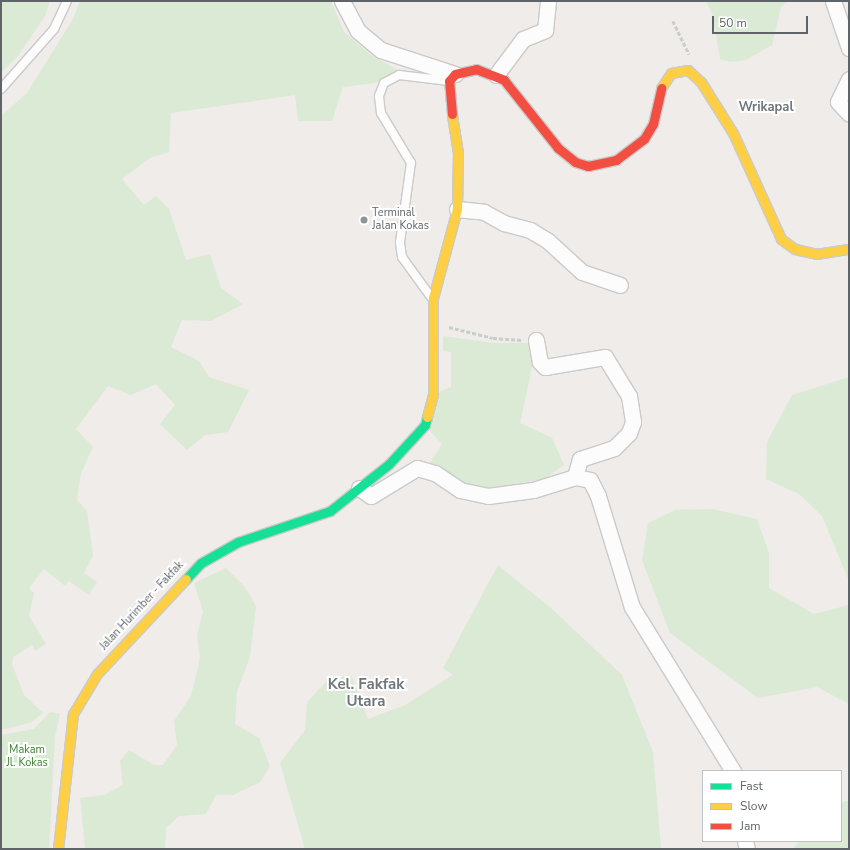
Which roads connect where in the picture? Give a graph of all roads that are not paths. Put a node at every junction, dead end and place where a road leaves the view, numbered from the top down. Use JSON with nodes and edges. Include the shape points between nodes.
{"nodes":[{"id":1,"x":67,"y":1,"type":"edge"},
{"id":2,"x":342,"y":1,"type":"edge"},
{"id":3,"x":548,"y":1,"type":"edge"},
{"id":4,"x":833,"y":1,"type":"edge"},
{"id":5,"x":849,"y":48,"type":"edge"},
{"id":6,"x":496,"y":75,"type":"junction"},
{"id":7,"x":452,"y":78,"type":"junction"},
{"id":8,"x":849,"y":80,"type":"edge"},
{"id":9,"x":1,"y":89,"type":"edge"},
{"id":10,"x":849,"y":114,"type":"edge"},
{"id":11,"x":457,"y":209,"type":"junction"},
{"id":12,"x":849,"y":249,"type":"edge"},
{"id":13,"x":620,"y":285,"type":"dead end"},
{"id":14,"x":433,"y":298,"type":"junction"},
{"id":15,"x":536,"y":340,"type":"road end"},
{"id":16,"x":575,"y":477,"type":"junction"},
{"id":17,"x":359,"y":488,"type":"junction"},
{"id":18,"x":732,"y":770,"type":"edge"},
{"id":19,"x":58,"y":849,"type":"edge"}],
"edges":[{"from":1,"to":9,"type":"lane","via":[[54,29]]},
{"from":2,"to":7,"type":"street","via":[[358,31],[381,50]]},
{"from":3,"to":6,"type":"street","via":[[545,30],[523,39]]},
{"from":4,"to":5,"type":"street"},
{"from":6,"to":7,"type":"main road","via":[[476,69]]},
{"from":6,"to":12,"type":"main road","via":[[510,86],[558,148],[575,162],[588,166],[616,160],[644,139],[652,124],[663,82],[672,73],[688,70],[701,82],[729,127],[781,239],[795,248],[816,254]]},
{"from":7,"to":11,"type":"main road","name":"Jalan Hurimber - Fakfak","via":[[450,110],[458,160]]},
{"from":7,"to":14,"type":"lane","via":[[399,75],[384,83],[379,96],[381,113],[411,163],[400,242],[402,258]]},
{"from":8,"to":10,"type":"street","via":[[838,102]]},
{"from":11,"to":13,"type":"street","via":[[482,211],[507,224],[530,230],[548,241],[582,272]]},
{"from":11,"to":14,"type":"main road","name":"Jalan Hurimber - Fakfak"},
{"from":14,"to":17,"type":"main road","name":"Jalan Hurimber - Fakfak","via":[[433,394],[429,417],[417,437]]},
{"from":15,"to":16,"type":"street","via":[[540,362],[545,367],[605,357],[629,396],[633,422],[628,433],[614,448],[580,460]]},
{"from":16,"to":17,"type":"street","via":[[533,490],[488,496],[469,493],[435,473],[417,468],[371,496]]},
{"from":16,"to":18,"type":"street","via":[[591,481],[632,607],[653,635]]},
{"from":17,"to":19,"type":"main road","name":"Jalan Hurimber - Fakfak","via":[[330,511],[238,542],[201,563],[97,674],[72,714]]}]}
